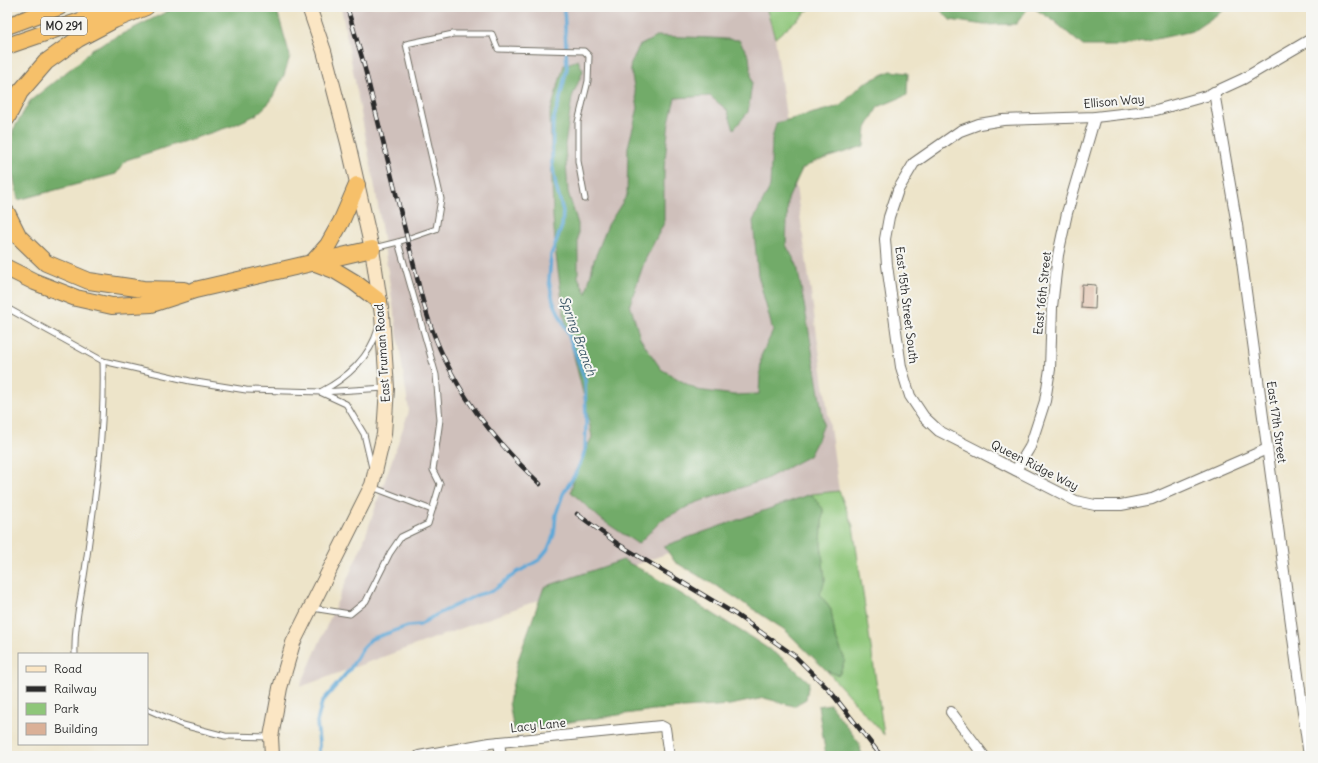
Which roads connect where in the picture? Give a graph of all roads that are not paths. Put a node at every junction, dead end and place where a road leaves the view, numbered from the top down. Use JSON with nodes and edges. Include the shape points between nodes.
{"nodes":[{"id":1,"x":59,"y":7,"type":"edge"},
{"id":2,"x":121,"y":7,"type":"edge"},
{"id":3,"x":146,"y":7,"type":"edge"},
{"id":4,"x":309,"y":7,"type":"edge"},
{"id":5,"x":7,"y":26,"type":"edge"},
{"id":6,"x":1311,"y":39,"type":"edge"},
{"id":7,"x":7,"y":46,"type":"edge"},
{"id":8,"x":1214,"y":92,"type":"junction"},
{"id":9,"x":1096,"y":117,"type":"junction"},
{"id":10,"x":7,"y":118,"type":"edge"},
{"id":11,"x":914,"y":163,"type":"joint"},
{"id":12,"x":357,"y":185,"type":"junction"},
{"id":13,"x":585,"y":199,"type":"dead end"},
{"id":14,"x":7,"y":214,"type":"edge"},
{"id":15,"x":398,"y":242,"type":"junction"},
{"id":16,"x":372,"y":249,"type":"junction"},
{"id":17,"x":313,"y":262,"type":"junction"},
{"id":18,"x":7,"y":268,"type":"edge"},
{"id":19,"x":195,"y":290,"type":"junction"},
{"id":20,"x":7,"y":308,"type":"edge"},
{"id":21,"x":380,"y":308,"type":"junction"},
{"id":22,"x":103,"y":360,"type":"junction"},
{"id":23,"x":387,"y":388,"type":"junction"},
{"id":24,"x":319,"y":392,"type":"junction"},
{"id":25,"x":916,"y":405,"type":"joint"},
{"id":26,"x":1267,"y":449,"type":"junction"},
{"id":27,"x":1016,"y":470,"type":"junction"},
{"id":28,"x":372,"y":482,"type":"junction"},
{"id":29,"x":432,"y":510,"type":"junction"},
{"id":30,"x":311,"y":608,"type":"junction"},
{"id":31,"x":75,"y":653,"type":"edge"},
{"id":32,"x":148,"y":709,"type":"edge"},
{"id":33,"x":951,"y":712,"type":"dead end"},
{"id":34,"x":270,"y":737,"type":"junction"},
{"id":35,"x":499,"y":742,"type":"junction"},
{"id":36,"x":272,"y":756,"type":"edge"},
{"id":37,"x":419,"y":756,"type":"edge"},
{"id":38,"x":501,"y":756,"type":"edge"},
{"id":39,"x":669,"y":756,"type":"edge"},
{"id":40,"x":984,"y":756,"type":"edge"},
{"id":41,"x":1309,"y":756,"type":"edge"}],
"edges":[{"from":1,"to":5,"type":"highway","number":"MO 291"},
{"from":2,"to":7,"type":"highway","number":"MO 291"},
{"from":3,"to":10,"type":"highway","via":[[78,39],[46,62],[20,92]]},
{"from":4,"to":12,"type":"main road","name":"East Truman Road","via":[[324,51]]},
{"from":6,"to":8,"type":"street","name":"Ellison Way","via":[[1243,79]]},
{"from":8,"to":9,"type":"street","name":"Ellison Way","via":[[1156,110]]},
{"from":8,"to":26,"type":"street","name":"East 17th Street","via":[[1237,225]]},
{"from":9,"to":11,"type":"street","name":"Ellison Way","via":[[1003,120],[978,124],[960,131]]},
{"from":9,"to":27,"type":"street","name":"East 16th Street","via":[[1067,213],[1058,255],[1052,307],[1050,368],[1045,401],[1030,447]]},
{"from":11,"to":25,"type":"street","name":"East 15th Street South","via":[[898,190],[885,239],[901,367],[910,396]]},
{"from":12,"to":16,"type":"main road","name":"East Truman Road"},
{"from":12,"to":17,"type":"highway","via":[[328,245]]},
{"from":13,"to":15,"type":"lane","via":[[578,161],[578,122],[588,81],[590,56],[584,51],[498,49],[492,34],[453,34],[406,44],[441,199],[436,228]]},
{"from":14,"to":19,"type":"highway","via":[[18,237],[46,263],[89,281],[143,288]]},
{"from":15,"to":16,"type":"lane"},
{"from":15,"to":29,"type":"lane","via":[[436,375],[440,420],[433,470],[440,484]]},
{"from":16,"to":17,"type":"highway"},
{"from":16,"to":21,"type":"main road","name":"East Truman Road"},
{"from":17,"to":19,"type":"highway"},
{"from":17,"to":21,"type":"highway","via":[[334,270],[354,282]]},
{"from":18,"to":19,"type":"highway","via":[[76,298],[112,306],[152,304]]},
{"from":20,"to":22,"type":"lane"},
{"from":21,"to":23,"type":"main road","name":"East Truman Road"},
{"from":21,"to":24,"type":"lane","via":[[376,337],[366,353],[351,372]]},
{"from":22,"to":24,"type":"lane","via":[[190,381],[246,390]]},
{"from":22,"to":31,"type":"lane","via":[[101,448],[74,637]]},
{"from":23,"to":24,"type":"lane"},
{"from":23,"to":28,"type":"main road","name":"East Truman Road","via":[[384,434]]},
{"from":24,"to":28,"type":"lane","via":[[346,404],[364,434]]},
{"from":25,"to":27,"type":"street","name":"Queen Ridge Way","via":[[939,431]]},
{"from":26,"to":27,"type":"street","name":"Queen Ridge Way","via":[[1152,499],[1121,505],[1095,505],[1076,501]]},
{"from":26,"to":41,"type":"street","name":"East 17th Street"},
{"from":28,"to":29,"type":"lane"},
{"from":28,"to":30,"type":"main road","name":"East Truman Road"},
{"from":29,"to":30,"type":"lane","via":[[428,524],[401,537],[390,553],[366,602],[350,614]]},
{"from":30,"to":34,"type":"main road","name":"East Truman Road","via":[[293,643]]},
{"from":32,"to":34,"type":"lane","via":[[183,725],[225,736]]},
{"from":33,"to":40,"type":"street"},
{"from":34,"to":36,"type":"main road","name":"East Truman Road"},
{"from":35,"to":37,"type":"street","name":"Lacy Lane"},
{"from":35,"to":38,"type":"street"},
{"from":35,"to":39,"type":"street","name":"Lacy Lane","via":[[661,726],[665,728]]}]}
